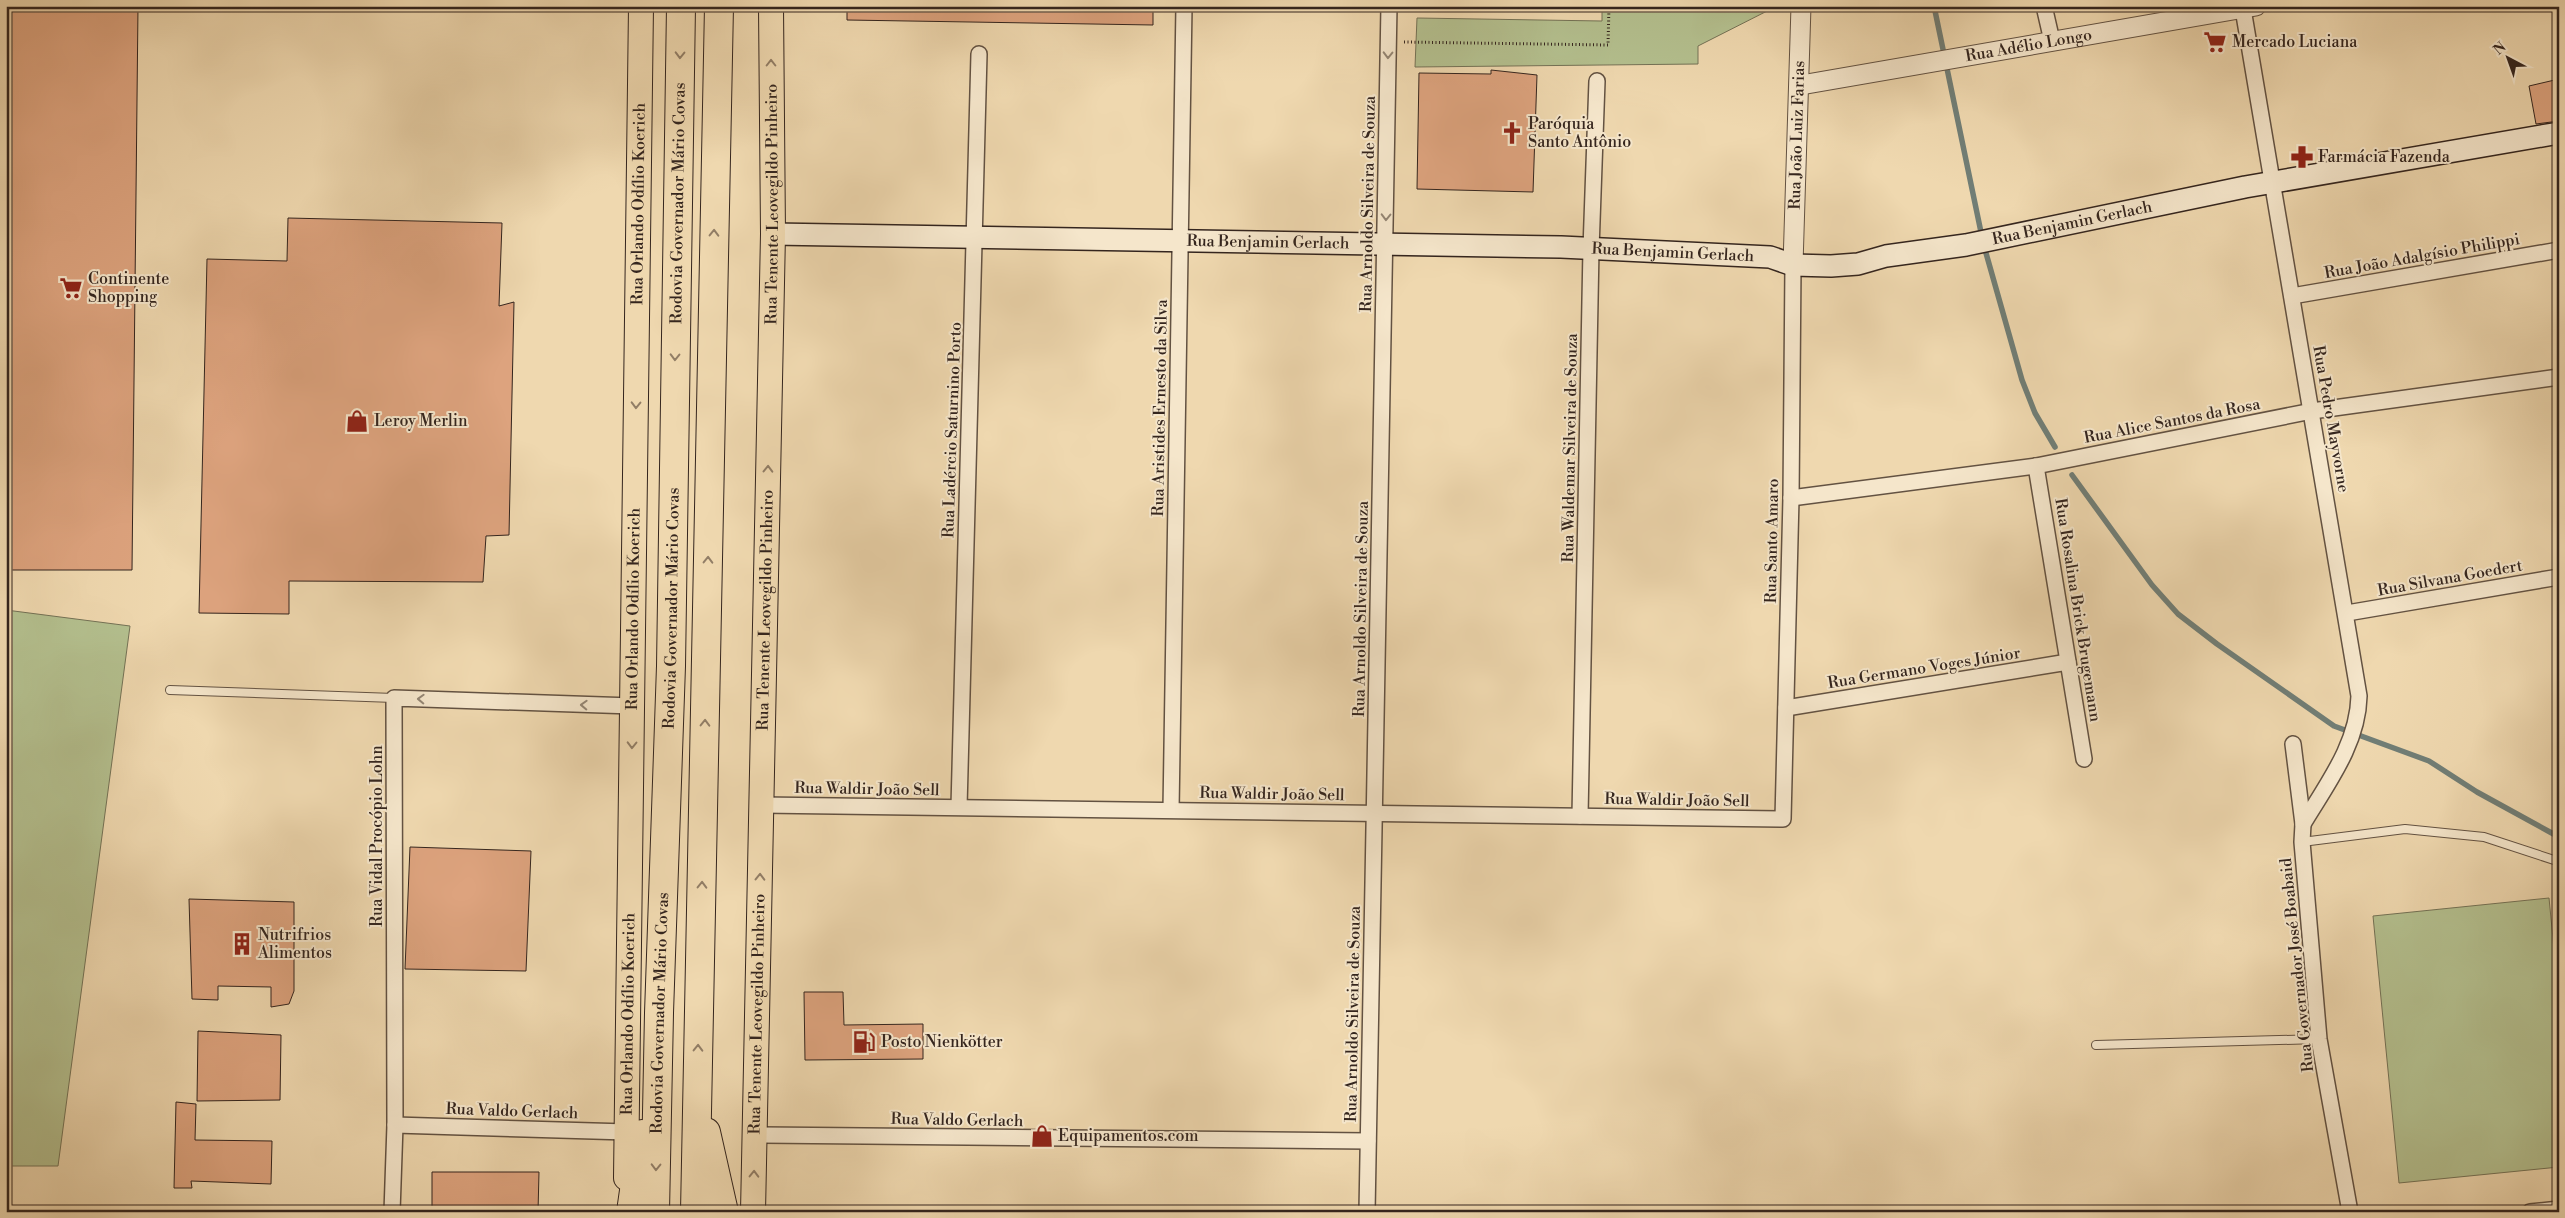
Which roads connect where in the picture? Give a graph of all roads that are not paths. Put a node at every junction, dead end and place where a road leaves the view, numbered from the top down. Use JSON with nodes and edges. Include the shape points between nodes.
{"nodes":[{"id":1,"x":641,"y":6,"type":"edge"},
{"id":2,"x":682,"y":6,"type":"edge"},
{"id":3,"x":719,"y":6,"type":"edge"},
{"id":4,"x":771,"y":6,"type":"edge"},
{"id":5,"x":1184,"y":6,"type":"edge"},
{"id":6,"x":1389,"y":6,"type":"edge"},
{"id":7,"x":1801,"y":6,"type":"edge"},
{"id":8,"x":2044,"y":6,"type":"edge"},
{"id":9,"x":2249,"y":7,"type":"edge"},
{"id":10,"x":2052,"y":41,"type":"junction"},
{"id":11,"x":979,"y":54,"type":"dead end"},
{"id":12,"x":1597,"y":81,"type":"dead end"},
{"id":13,"x":1801,"y":85,"type":"junction"},
{"id":14,"x":2559,"y":133,"type":"edge"},
{"id":15,"x":2272,"y":182,"type":"junction"},
{"id":16,"x":772,"y":234,"type":"junction"},
{"id":17,"x":974,"y":238,"type":"junction"},
{"id":18,"x":1180,"y":241,"type":"junction"},
{"id":19,"x":1386,"y":245,"type":"junction"},
{"id":20,"x":1591,"y":249,"type":"junction"},
{"id":21,"x":2559,"y":250,"type":"edge"},
{"id":22,"x":1793,"y":264,"type":"junction"},
{"id":23,"x":2292,"y":296,"type":"junction"},
{"id":24,"x":2559,"y":377,"type":"edge"},
{"id":25,"x":2312,"y":411,"type":"junction"},
{"id":26,"x":2036,"y":466,"type":"junction"},
{"id":27,"x":1791,"y":498,"type":"junction"},
{"id":28,"x":2559,"y":576,"type":"edge"},
{"id":29,"x":2347,"y":613,"type":"junction"},
{"id":30,"x":2068,"y":662,"type":"junction"},
{"id":31,"x":170,"y":690,"type":"dead end"},
{"id":32,"x":394,"y":698,"type":"junction"},
{"id":33,"x":632,"y":706,"type":"junction"},
{"id":34,"x":1786,"y":708,"type":"junction"},
{"id":35,"x":2293,"y":744,"type":"dead end"},
{"id":36,"x":2084,"y":759,"type":"dead end"},
{"id":37,"x":761,"y":805,"type":"junction"},
{"id":38,"x":959,"y":807,"type":"junction"},
{"id":39,"x":1171,"y":810,"type":"junction"},
{"id":40,"x":1374,"y":813,"type":"junction"},
{"id":41,"x":1580,"y":816,"type":"junction"},
{"id":42,"x":1783,"y":819,"type":"joint"},
{"id":43,"x":2303,"y":824,"type":"junction"},
{"id":44,"x":2302,"y":842,"type":"junction"},
{"id":45,"x":2554,"y":860,"type":"dead end"},
{"id":46,"x":659,"y":1013,"type":"junction"},
{"id":47,"x":2319,"y":1038,"type":"junction"},
{"id":48,"x":2096,"y":1045,"type":"dead end"},
{"id":49,"x":697,"y":1096,"type":"junction"},
{"id":50,"x":395,"y":1125,"type":"junction"},
{"id":51,"x":627,"y":1132,"type":"junction"},
{"id":52,"x":755,"y":1135,"type":"junction"},
{"id":53,"x":1368,"y":1141,"type":"junction"},
{"id":54,"x":2559,"y":1209,"type":"edge"},
{"id":55,"x":392,"y":1212,"type":"edge"},
{"id":56,"x":626,"y":1212,"type":"edge"},
{"id":57,"x":631,"y":1212,"type":"edge"},
{"id":58,"x":655,"y":1212,"type":"edge"},
{"id":59,"x":695,"y":1212,"type":"edge"},
{"id":60,"x":724,"y":1212,"type":"edge"},
{"id":61,"x":753,"y":1212,"type":"edge"},
{"id":62,"x":1367,"y":1212,"type":"edge"},
{"id":63,"x":2350,"y":1212,"type":"edge"},
{"id":64,"x":2530,"y":1212,"type":"edge"}],
"edges":[{"from":1,"to":33,"type":"main road","name":"Rua Orlando Odílio Koerich","one_way":true},
{"from":2,"to":46,"type":"highway","name":"Rodovia Governador Mário Covas","one_way":true,"via":[[671,666]]},
{"from":49,"to":3,"type":"highway","one_way":true},
{"from":16,"to":4,"type":"main road","name":"Rua Tenente Leovegildo Pinheiro","one_way":true},
{"from":5,"to":18,"type":"street","name":"Rua Aristides Ernesto da Silva"},
{"from":6,"to":19,"type":"street","name":"Rua Arnoldo Silveira de Souza","one_way":true},
{"from":7,"to":13,"type":"street","name":"Rua João Luiz Farias"},
{"from":8,"to":10,"type":"street"},
{"from":9,"to":10,"type":"street","name":"Rua Adélio Longo"},
{"from":9,"to":15,"type":"street","name":"Rua Pedro Mayvorne"},
{"from":10,"to":13,"type":"street","name":"Rua Adélio Longo"},
{"from":11,"to":17,"type":"street","name":"Rua Ladércio Saturnino Porto"},
{"from":12,"to":20,"type":"street","name":"Rua Waldemar Silveira de Souza"},
{"from":13,"to":22,"type":"street","name":"Rua João Luiz Farias"},
{"from":14,"to":15,"type":"main road","name":"Rua Benjamin Gerlach"},
{"from":15,"to":22,"type":"main road","name":"Rua Benjamin Gerlach","via":[[1858,264]]},
{"from":15,"to":23,"type":"street","name":"Rua Pedro Mayvorne"},
{"from":16,"to":17,"type":"main road","name":"Rua Benjamin Gerlach"},
{"from":37,"to":16,"type":"main road","name":"Rua Tenente Leovegildo Pinheiro","one_way":true},
{"from":17,"to":18,"type":"main road","name":"Rua Benjamin Gerlach"},
{"from":17,"to":38,"type":"street","name":"Rua Ladércio Saturnino Porto"},
{"from":18,"to":19,"type":"main road","name":"Rua Benjamin Gerlach"},
{"from":18,"to":39,"type":"street","name":"Rua Aristides Ernesto da Silva"},
{"from":19,"to":20,"type":"main road","name":"Rua Benjamin Gerlach"},
{"from":19,"to":40,"type":"street","name":"Rua Arnoldo Silveira de Souza"},
{"from":20,"to":22,"type":"main road","name":"Rua Benjamin Gerlach","via":[[1770,257]]},
{"from":20,"to":41,"type":"street","name":"Rua Waldemar Silveira de Souza"},
{"from":21,"to":23,"type":"street","name":"Rua João Adalgísio Philippi"},
{"from":22,"to":27,"type":"street","name":"Rua Santo Amaro"},
{"from":23,"to":25,"type":"street","name":"Rua Pedro Mayvorne"},
{"from":24,"to":25,"type":"street","name":"Rua Alice Santos da Rosa"},
{"from":25,"to":26,"type":"street","name":"Rua Alice Santos da Rosa"},
{"from":25,"to":29,"type":"street","name":"Rua Pedro Mayvorne"},
{"from":26,"to":27,"type":"street","name":"Rua Alice Santos da Rosa"},
{"from":26,"to":30,"type":"street","name":"Rua Rosalina Brick Brugemann"},
{"from":27,"to":34,"type":"street","name":"Rua Santo Amaro"},
{"from":28,"to":29,"type":"street","name":"Rua Silvana Goedert"},
{"from":29,"to":43,"type":"street","name":"Rua Pedro Mayvorne","via":[[2359,715],[2351,740]]},
{"from":30,"to":34,"type":"street","name":"Rua Germano Voges Júnior"},
{"from":30,"to":36,"type":"street","name":"Rua Rosalina Brick Brugemann"},
{"from":31,"to":32,"type":"lane"},
{"from":33,"to":32,"type":"street","one_way":true},
{"from":32,"to":50,"type":"street","name":"Rua Vidal Procópio Lohn"},
{"from":33,"to":51,"type":"main road","name":"Rua Orlando Odílio Koerich","one_way":true},
{"from":34,"to":42,"type":"street","name":"Rua Santo Amaro"},
{"from":35,"to":43,"type":"street","name":"Rua Governador José Boabaid"},
{"from":37,"to":38,"type":"street","name":"Rua Waldir João Sell"},
{"from":52,"to":37,"type":"main road","name":"Rua Tenente Leovegildo Pinheiro","one_way":true},
{"from":38,"to":39,"type":"street","name":"Rua Waldir João Sell"},
{"from":39,"to":40,"type":"street","name":"Rua Waldir João Sell"},
{"from":40,"to":41,"type":"street","name":"Rua Waldir João Sell"},
{"from":40,"to":53,"type":"street","name":"Rua Arnoldo Silveira de Souza"},
{"from":41,"to":42,"type":"street","name":"Rua Waldir João Sell"},
{"from":43,"to":44,"type":"street","name":"Rua Governador José Boabaid"},
{"from":44,"to":45,"type":"lane","via":[[2405,829],[2484,837]]},
{"from":44,"to":47,"type":"street","name":"Rua Governador José Boabaid"},
{"from":46,"to":57,"type":"highway"},
{"from":46,"to":58,"type":"highway","name":"Rodovia Governador Mário Covas","one_way":true},
{"from":47,"to":48,"type":"lane"},
{"from":47,"to":63,"type":"street","name":"Rua Governador José Boabaid"},
{"from":49,"to":59,"type":"highway"},
{"from":49,"to":60,"type":"highway"},
{"from":50,"to":51,"type":"street","name":"Rua Valdo Gerlach"},
{"from":50,"to":55,"type":"street","name":"Rua Vidal Procópio Lohn"},
{"from":51,"to":56,"type":"main road","name":"Rua Orlando Odílio Koerich"},
{"from":52,"to":53,"type":"street","name":"Rua Valdo Gerlach"},
{"from":61,"to":52,"type":"main road","name":"Rua Tenente Leovegildo Pinheiro","one_way":true},
{"from":53,"to":62,"type":"street","name":"Rua Arnoldo Silveira de Souza"},
{"from":54,"to":64,"type":"street"}]}
